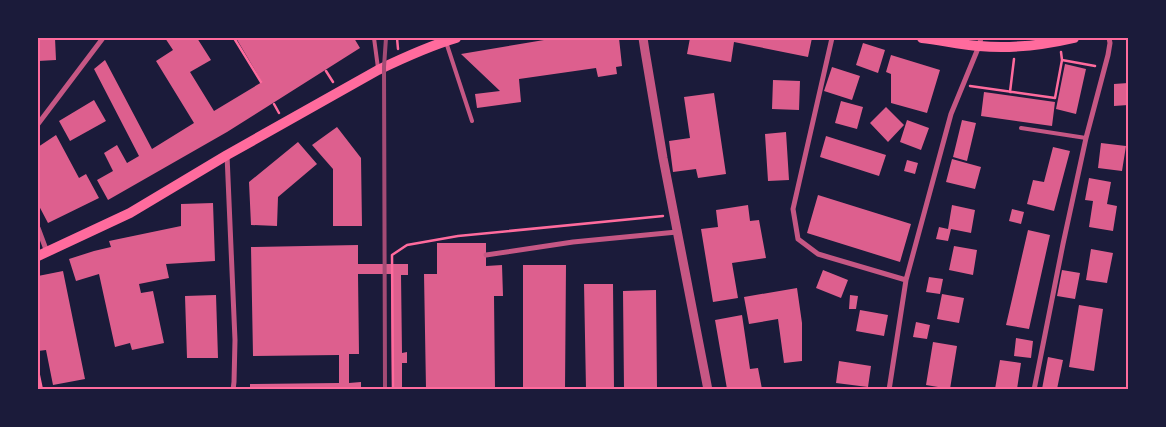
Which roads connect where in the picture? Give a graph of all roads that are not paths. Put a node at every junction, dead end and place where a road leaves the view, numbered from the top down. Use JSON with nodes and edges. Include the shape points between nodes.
{"nodes":[{"id":1,"x":103,"y":38,"type":"edge"},
{"id":2,"x":374,"y":38,"type":"edge"},
{"id":3,"x":456,"y":38,"type":"edge"},
{"id":4,"x":643,"y":38,"type":"edge"},
{"id":5,"x":832,"y":38,"type":"edge"},
{"id":6,"x":922,"y":38,"type":"edge"},
{"id":7,"x":1074,"y":38,"type":"edge"},
{"id":8,"x":1109,"y":38,"type":"edge"},
{"id":9,"x":445,"y":41,"type":"junction"},
{"id":10,"x":980,"y":42,"type":"edge"},
{"id":11,"x":378,"y":70,"type":"junction"},
{"id":12,"x":472,"y":121,"type":"dead end"},
{"id":13,"x":38,"y":124,"type":"edge"},
{"id":14,"x":1021,"y":128,"type":"dead end"},
{"id":15,"x":1086,"y":138,"type":"junction"},
{"id":16,"x":227,"y":155,"type":"junction"},
{"id":17,"x":38,"y":228,"type":"edge"},
{"id":18,"x":677,"y":232,"type":"junction"},
{"id":19,"x":42,"y":254,"type":"edge"},
{"id":20,"x":486,"y":254,"type":"dead end"},
{"id":21,"x":906,"y":280,"type":"junction"},
{"id":22,"x":233,"y":390,"type":"edge"},
{"id":23,"x":708,"y":390,"type":"edge"},
{"id":24,"x":890,"y":390,"type":"edge"},
{"id":25,"x":1034,"y":390,"type":"edge"}],
"edges":[{"from":1,"to":13,"type":"street"},
{"from":2,"to":11,"type":"lane"},
{"from":3,"to":9,"type":"main road"},
{"from":4,"to":18,"type":"street"},
{"from":5,"to":21,"type":"street","via":[[793,209],[798,239],[818,254]]},
{"from":6,"to":10,"type":"main road"},
{"from":7,"to":10,"type":"main road","via":[[1015,46]]},
{"from":8,"to":15,"type":"street","via":[[1105,68]]},
{"from":9,"to":11,"type":"main road"},
{"from":9,"to":12,"type":"lane"},
{"from":10,"to":21,"type":"street","via":[[950,114]]},
{"from":11,"to":16,"type":"main road"},
{"from":14,"to":15,"type":"lane"},
{"from":15,"to":25,"type":"street"},
{"from":16,"to":19,"type":"main road","via":[[130,213]]},
{"from":16,"to":22,"type":"street","via":[[235,340]]},
{"from":17,"to":19,"type":"street"},
{"from":18,"to":20,"type":"street"},
{"from":18,"to":23,"type":"street"},
{"from":21,"to":24,"type":"street"}]}
